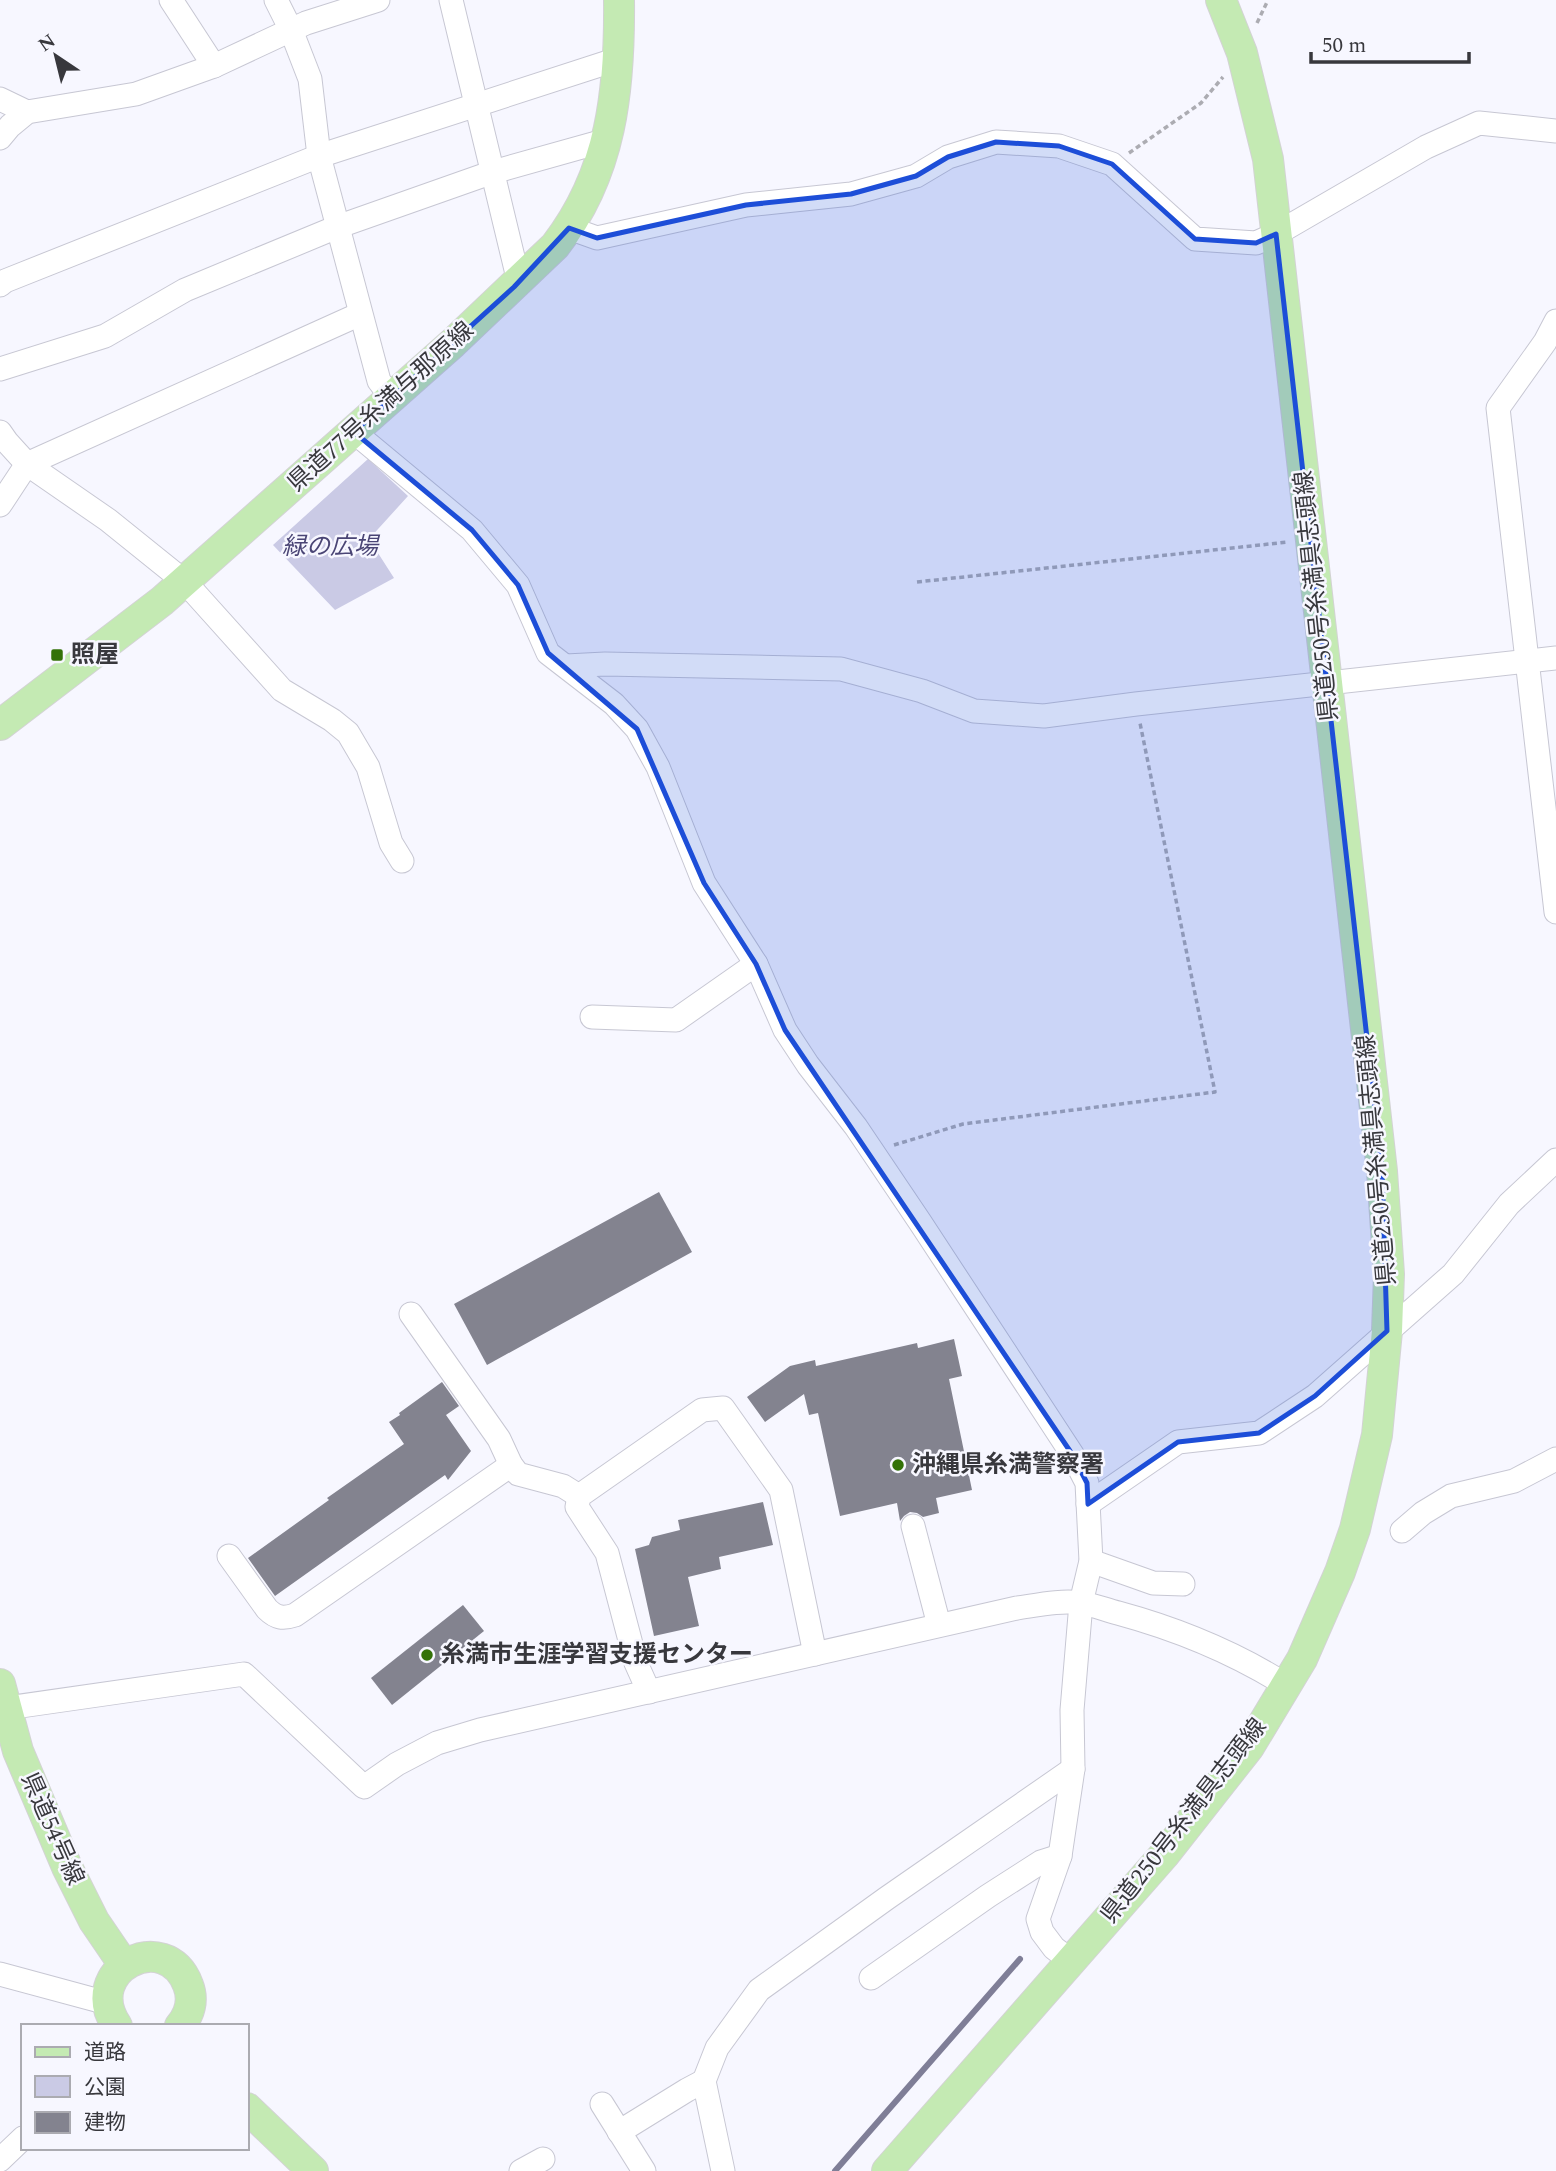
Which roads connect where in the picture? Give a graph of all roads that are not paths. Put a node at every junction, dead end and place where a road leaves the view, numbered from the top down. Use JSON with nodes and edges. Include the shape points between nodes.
{"nodes":[{"id":1,"x":171,"y":0,"type":"edge"},
{"id":2,"x":276,"y":0,"type":"edge"},
{"id":3,"x":377,"y":0,"type":"edge"},
{"id":4,"x":451,"y":0,"type":"edge"},
{"id":5,"x":619,"y":0,"type":"edge"},
{"id":6,"x":1221,"y":0,"type":"edge"},
{"id":7,"x":292,"y":30,"type":"junction"},
{"id":8,"x":618,"y":59,"type":"junction"},
{"id":9,"x":214,"y":66,"type":"junction"},
{"id":10,"x":0,"y":99,"type":"edge"},
{"id":11,"x":477,"y":104,"type":"junction"},
{"id":12,"x":27,"y":112,"type":"junction"},
{"id":13,"x":1556,"y":131,"type":"edge"},
{"id":14,"x":0,"y":138,"type":"edge"},
{"id":15,"x":607,"y":140,"type":"junction"},
{"id":16,"x":319,"y":156,"type":"junction"},
{"id":17,"x":493,"y":172,"type":"junction"},
{"id":18,"x":337,"y":227,"type":"junction"},
{"id":19,"x":569,"y":228,"type":"junction"},
{"id":20,"x":1276,"y":234,"type":"junction"},
{"id":21,"x":519,"y":282,"type":"junction"},
{"id":22,"x":0,"y":285,"type":"edge"},
{"id":23,"x":360,"y":314,"type":"junction"},
{"id":24,"x":1556,"y":321,"type":"edge"},
{"id":25,"x":0,"y":369,"type":"edge"},
{"id":26,"x":392,"y":398,"type":"junction"},
{"id":27,"x":0,"y":432,"type":"edge"},
{"id":28,"x":354,"y":432,"type":"junction"},
{"id":29,"x":27,"y":464,"type":"junction"},
{"id":30,"x":0,"y":505,"type":"edge"},
{"id":31,"x":185,"y":582,"type":"junction"},
{"id":32,"x":1556,"y":659,"type":"edge"},
{"id":33,"x":1528,"y":662,"type":"junction"},
{"id":34,"x":566,"y":666,"type":"junction"},
{"id":35,"x":1327,"y":683,"type":"junction"},
{"id":36,"x":0,"y":725,"type":"edge"},
{"id":37,"x":402,"y":861,"type":"dead end"},
{"id":38,"x":1556,"y":912,"type":"edge"},
{"id":39,"x":756,"y":964,"type":"junction"},
{"id":40,"x":592,"y":1017,"type":"dead end"},
{"id":41,"x":1556,"y":1160,"type":"edge"},
{"id":42,"x":411,"y":1314,"type":"dead end"},
{"id":43,"x":1387,"y":1331,"type":"junction"},
{"id":44,"x":1556,"y":1460,"type":"edge"},
{"id":45,"x":511,"y":1465,"type":"junction"},
{"id":46,"x":579,"y":1496,"type":"junction"},
{"id":47,"x":1088,"y":1504,"type":"junction"},
{"id":48,"x":914,"y":1526,"type":"dead end"},
{"id":49,"x":1402,"y":1531,"type":"dead end"},
{"id":50,"x":229,"y":1556,"type":"dead end"},
{"id":51,"x":1091,"y":1561,"type":"junction"},
{"id":52,"x":1183,"y":1584,"type":"dead end"},
{"id":53,"x":1081,"y":1603,"type":"junction"},
{"id":54,"x":939,"y":1625,"type":"junction"},
{"id":55,"x":815,"y":1654,"type":"junction"},
{"id":56,"x":1286,"y":1685,"type":"junction"},
{"id":57,"x":649,"y":1692,"type":"junction"},
{"id":58,"x":2,"y":1700,"type":"edge"},
{"id":59,"x":1073,"y":1769,"type":"junction"},
{"id":60,"x":1060,"y":1856,"type":"junction"},
{"id":61,"x":1071,"y":1961,"type":"junction"},
{"id":62,"x":124,"y":1965,"type":"junction"},
{"id":63,"x":0,"y":1974,"type":"edge"},
{"id":64,"x":871,"y":1978,"type":"dead end"},
{"id":65,"x":112,"y":2014,"type":"edge"},
{"id":66,"x":182,"y":2024,"type":"edge"},
{"id":67,"x":704,"y":2081,"type":"junction"},
{"id":68,"x":602,"y":2104,"type":"dead end"},
{"id":69,"x":248,"y":2109,"type":"edge"},
{"id":70,"x":619,"y":2132,"type":"junction"},
{"id":71,"x":21,"y":2140,"type":"edge"},
{"id":72,"x":0,"y":2160,"type":"edge"},
{"id":73,"x":543,"y":2160,"type":"dead end"},
{"id":74,"x":313,"y":2171,"type":"edge"},
{"id":75,"x":521,"y":2171,"type":"edge"},
{"id":76,"x":644,"y":2171,"type":"edge"},
{"id":77,"x":723,"y":2171,"type":"edge"},
{"id":78,"x":887,"y":2171,"type":"edge"}],
"edges":[{"from":1,"to":9,"type":"street"},
{"from":2,"to":7,"type":"street"},
{"from":3,"to":7,"type":"street"},
{"from":4,"to":11,"type":"street"},
{"from":5,"to":8,"type":"main road","name":"県道77号糸満与那原線"},
{"from":6,"to":20,"type":"main road","name":"県道250号糸満具志頭線","via":[[1242,53],[1268,159]]},
{"from":7,"to":9,"type":"street"},
{"from":7,"to":16,"type":"street","via":[[310,79]]},
{"from":8,"to":11,"type":"street"},
{"from":8,"to":15,"type":"main road","name":"県道77号糸満与那原線"},
{"from":9,"to":12,"type":"street","via":[[136,94]]},
{"from":10,"to":12,"type":"street"},
{"from":11,"to":16,"type":"street"},
{"from":11,"to":17,"type":"street"},
{"from":12,"to":14,"type":"street"},
{"from":13,"to":20,"type":"street","via":[[1479,123],[1426,147]]},
{"from":15,"to":17,"type":"street"},
{"from":15,"to":19,"type":"main road","name":"県道77号糸満与那原線","via":[[598,171]]},
{"from":16,"to":18,"type":"street"},
{"from":16,"to":22,"type":"street"},
{"from":17,"to":18,"type":"street"},
{"from":17,"to":21,"type":"street"},
{"from":18,"to":23,"type":"street"},
{"from":18,"to":25,"type":"street","via":[[185,290],[105,336]]},
{"from":19,"to":20,"type":"street","via":[[597,238],[746,205],[851,194],[916,176],[948,156],[996,142],[1059,146],[1112,164],[1195,239],[1256,243]]},
{"from":19,"to":21,"type":"main road","name":"県道77号糸満与那原線"},
{"from":20,"to":35,"type":"main road","name":"県道250号糸満具志頭線"},
{"from":21,"to":26,"type":"main road","name":"県道77号糸満与那原線"},
{"from":23,"to":26,"type":"street","via":[[379,381]]},
{"from":23,"to":29,"type":"street"},
{"from":24,"to":33,"type":"street","via":[[1498,408]]},
{"from":26,"to":28,"type":"main road","name":"県道77号糸満与那原線"},
{"from":27,"to":29,"type":"street"},
{"from":28,"to":31,"type":"main road","name":"県道77号糸満与那原線"},
{"from":28,"to":34,"type":"street","via":[[472,530],[518,585],[548,653]]},
{"from":29,"to":30,"type":"street"},
{"from":29,"to":31,"type":"street","via":[[108,520]]},
{"from":31,"to":36,"type":"main road","name":"県道77号糸満与那原線"},
{"from":31,"to":37,"type":"street","via":[[282,690],[348,733],[368,767],[391,843]]},
{"from":32,"to":33,"type":"street"},
{"from":33,"to":35,"type":"street"},
{"from":33,"to":38,"type":"street"},
{"from":34,"to":35,"type":"street","via":[[841,669],[974,711],[1044,716]]},
{"from":34,"to":39,"type":"street","via":[[637,729],[658,767],[704,883]]},
{"from":35,"to":43,"type":"main road","name":"県道250号糸満具志頭線","via":[[1382,1171],[1389,1274]]},
{"from":39,"to":40,"type":"street","via":[[676,1020]]},
{"from":39,"to":47,"type":"street","via":[[785,1030],[873,1152],[1072,1454],[1087,1483]]},
{"from":41,"to":43,"type":"street","via":[[1509,1204],[1452,1274]]},
{"from":42,"to":45,"type":"street","via":[[499,1439]]},
{"from":43,"to":47,"type":"street","via":[[1315,1396],[1259,1433],[1178,1441]]},
{"from":43,"to":56,"type":"main road","name":"県道250号糸満具志頭線","via":[[1377,1434],[1355,1529],[1302,1659]]},
{"from":44,"to":49,"type":"street","via":[[1514,1481],[1451,1496]]},
{"from":45,"to":46,"type":"street","via":[[518,1474],[563,1486]]},
{"from":45,"to":50,"type":"street","via":[[284,1619],[267,1609]]},
{"from":46,"to":55,"type":"street","via":[[702,1410],[723,1408],[781,1490]]},
{"from":46,"to":57,"type":"street","via":[[578,1507],[607,1553],[636,1663]]},
{"from":47,"to":51,"type":"street"},
{"from":48,"to":54,"type":"street"},
{"from":51,"to":52,"type":"street","via":[[1153,1583]]},
{"from":51,"to":53,"type":"street"},
{"from":53,"to":54,"type":"street","via":[[1017,1608]]},
{"from":53,"to":56,"type":"street","via":[[1156,1623]]},
{"from":53,"to":59,"type":"street","via":[[1072,1710]]},
{"from":54,"to":55,"type":"street"},
{"from":55,"to":57,"type":"street"},
{"from":56,"to":61,"type":"main road","name":"県道250号糸満具志頭線","via":[[1249,1747],[1164,1855]]},
{"from":57,"to":58,"type":"street","via":[[437,1742],[364,1787],[244,1674]]},
{"from":58,"to":62,"type":"main road","name":"県道54号線","via":[[25,1769],[67,1867],[94,1921]]},
{"from":59,"to":60,"type":"street"},
{"from":59,"to":67,"type":"street","via":[[759,1990],[717,2049]]},
{"from":60,"to":61,"type":"street","via":[[1038,1919],[1054,1948]]},
{"from":60,"to":64,"type":"street","via":[[1030,1869]]},
{"from":61,"to":78,"type":"main road","name":"県道250号糸満具志頭線"},
{"from":62,"to":65,"type":"main road","via":[[108,1989]]},
{"from":62,"to":66,"type":"main road","via":[[150,1956],[177,1966],[191,1991],[191,2005]]},
{"from":63,"to":65,"type":"street"},
{"from":67,"to":70,"type":"street"},
{"from":67,"to":77,"type":"street"},
{"from":68,"to":70,"type":"street"},
{"from":69,"to":74,"type":"main road"},
{"from":70,"to":76,"type":"street"},
{"from":71,"to":72,"type":"street"},
{"from":73,"to":75,"type":"street"}]}
